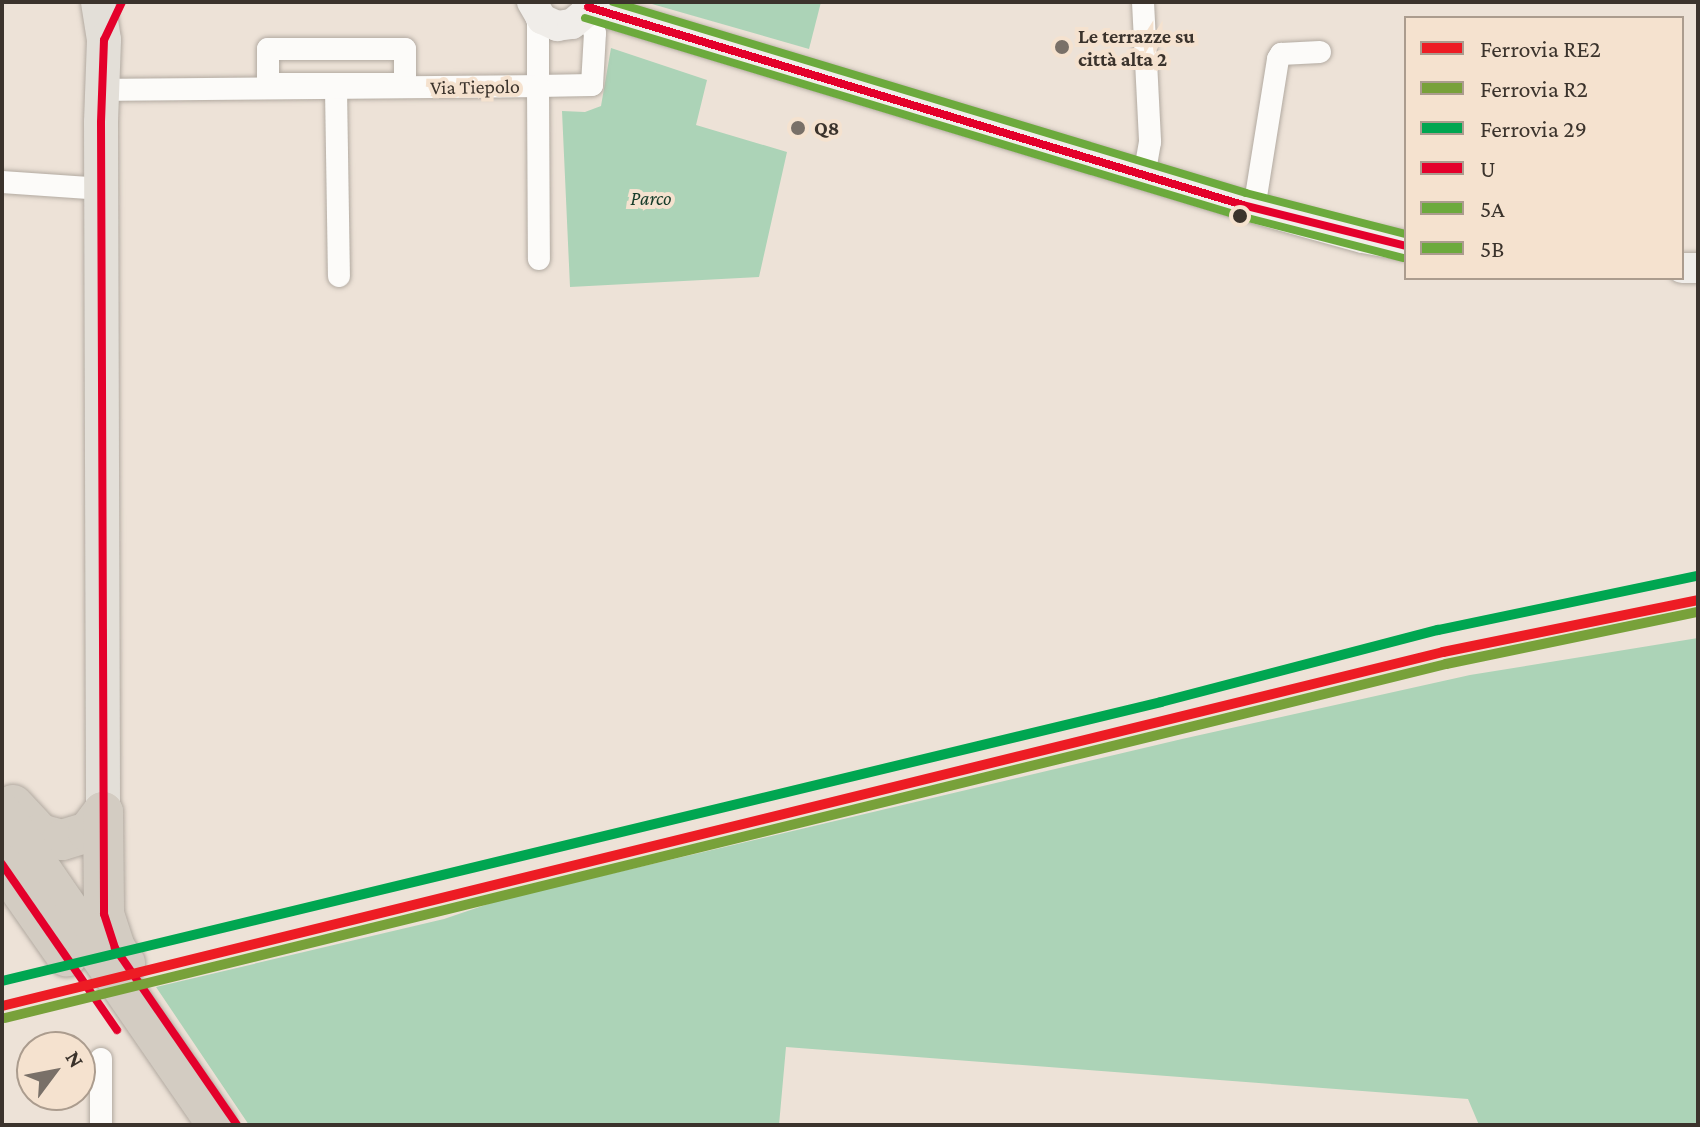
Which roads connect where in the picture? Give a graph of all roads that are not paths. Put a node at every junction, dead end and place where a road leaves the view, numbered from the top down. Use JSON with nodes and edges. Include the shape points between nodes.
{"nodes":[{"id":1,"x":98,"y":2,"type":"edge"},
{"id":2,"x":122,"y":2,"type":"edge"},
{"id":3,"x":1143,"y":2,"type":"edge"},
{"id":4,"x":532,"y":4,"type":"edge"},
{"id":5,"x":587,"y":7,"type":"edge"},
{"id":6,"x":104,"y":40,"type":"junction"},
{"id":7,"x":405,"y":49,"type":"joint"},
{"id":8,"x":1320,"y":52,"type":"dead end"},
{"id":9,"x":538,"y":86,"type":"junction"},
{"id":10,"x":336,"y":89,"type":"junction"},
{"id":11,"x":102,"y":90,"type":"junction"},
{"id":12,"x":1144,"y":176,"type":"junction"},
{"id":13,"x":2,"y":182,"type":"edge"},
{"id":14,"x":103,"y":189,"type":"junction"},
{"id":15,"x":1256,"y":199,"type":"junction"},
{"id":16,"x":1404,"y":245,"type":"edge"},
{"id":17,"x":539,"y":259,"type":"dead end"},
{"id":18,"x":339,"y":276,"type":"dead end"},
{"id":19,"x":2,"y":788,"type":"edge"},
{"id":20,"x":103,"y":812,"type":"junction"},
{"id":21,"x":2,"y":813,"type":"edge"},
{"id":22,"x":2,"y":864,"type":"edge"},
{"id":23,"x":97,"y":978,"type":"junction"},
{"id":24,"x":101,"y":1059,"type":"dead end"},
{"id":25,"x":101,"y":1125,"type":"edge"},
{"id":26,"x":183,"y":1125,"type":"edge"},
{"id":27,"x":217,"y":1125,"type":"edge"},
{"id":28,"x":237,"y":1125,"type":"edge"}],
"edges":[{"from":1,"to":6,"type":"main road"},
{"from":2,"to":6,"type":"main road"},
{"from":3,"to":12,"type":"street","via":[[1150,142]]},
{"from":4,"to":5,"type":"main road","via":[[542,19],[557,26],[572,24]]},
{"from":4,"to":9,"type":"street","via":[[538,22]]},
{"from":5,"to":9,"type":"street","via":[[595,33],[592,85]]},
{"from":5,"to":12,"type":"main road"},
{"from":6,"to":11,"type":"main road"},
{"from":7,"to":7,"type":"street","via":[[405,84],[268,84],[268,49]]},
{"from":8,"to":15,"type":"street","via":[[1281,54],[1278,59]]},
{"from":9,"to":10,"type":"street","name":"Via Tiepolo"},
{"from":9,"to":17,"type":"street","name":"Via Tiepolo"},
{"from":10,"to":11,"type":"street","name":"Via Tiepolo"},
{"from":10,"to":18,"type":"street"},
{"from":11,"to":14,"type":"main road"},
{"from":12,"to":15,"type":"main road"},
{"from":13,"to":14,"type":"street"},
{"from":14,"to":20,"type":"main road"},
{"from":15,"to":16,"type":"main road"},
{"from":19,"to":20,"type":"highway","via":[[29,826],[52,839],[80,837]]},
{"from":20,"to":28,"type":"highway","via":[[104,914],[115,948]]},
{"from":21,"to":23,"type":"highway"},
{"from":22,"to":23,"type":"highway"},
{"from":23,"to":26,"type":"highway"},
{"from":23,"to":27,"type":"highway"},
{"from":24,"to":25,"type":"street"}]}
